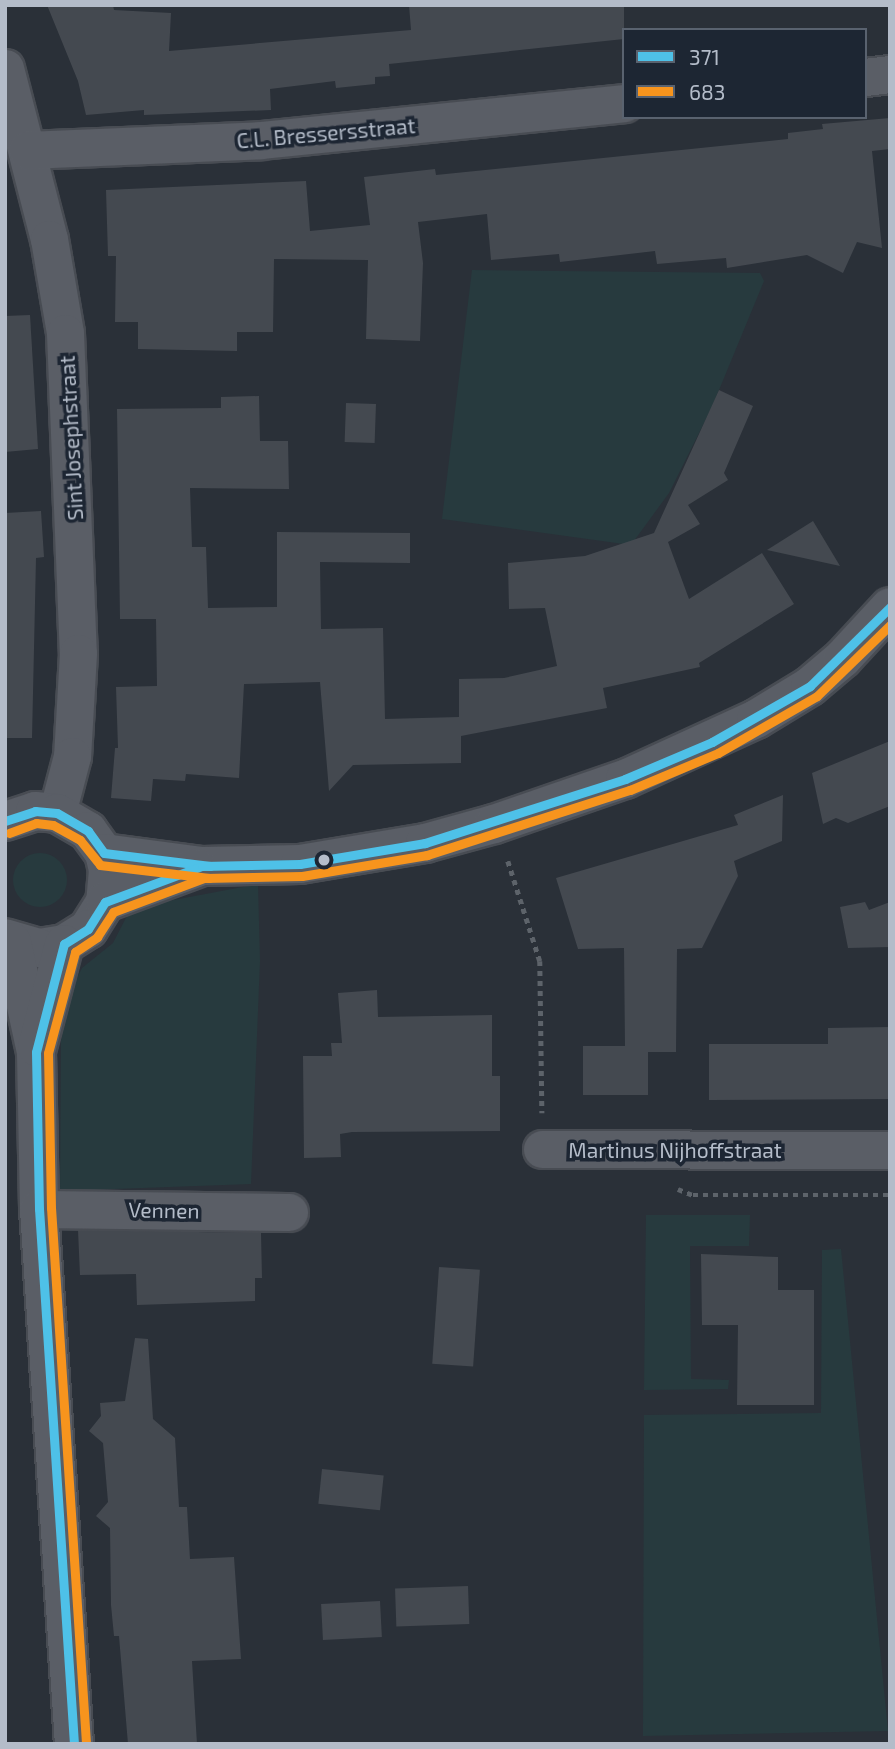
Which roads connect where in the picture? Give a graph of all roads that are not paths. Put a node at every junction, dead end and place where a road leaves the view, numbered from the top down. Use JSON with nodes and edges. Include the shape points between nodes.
{"nodes":[{"id":1,"x":5,"y":68,"type":"edge"},
{"id":2,"x":890,"y":74,"type":"edge"},
{"id":3,"x":867,"y":77,"type":"edge"},
{"id":4,"x":622,"y":103,"type":"edge"},
{"id":5,"x":27,"y":150,"type":"junction"},
{"id":6,"x":890,"y":607,"type":"edge"},
{"id":7,"x":57,"y":813,"type":"junction"},
{"id":8,"x":5,"y":821,"type":"edge"},
{"id":9,"x":104,"y":853,"type":"junction"},
{"id":10,"x":202,"y":866,"type":"junction"},
{"id":11,"x":105,"y":902,"type":"junction"},
{"id":12,"x":8,"y":940,"type":"edge"},
{"id":13,"x":64,"y":944,"type":"junction"},
{"id":14,"x":36,"y":1052,"type":"junction"},
{"id":15,"x":541,"y":1149,"type":"road end"},
{"id":16,"x":890,"y":1150,"type":"edge"},
{"id":17,"x":39,"y":1209,"type":"junction"},
{"id":18,"x":289,"y":1212,"type":"dead end"},
{"id":19,"x":74,"y":1744,"type":"edge"}],
"edges":[{"from":1,"to":5,"type":"street","name":"Sint Josephstraat"},
{"from":2,"to":3,"type":"street"},
{"from":4,"to":5,"type":"street","name":"C.L. Bressersstraat","via":[[261,140]]},
{"from":5,"to":7,"type":"street","name":"Sint Josephstraat","via":[[65,333],[74,465],[76,728]]},
{"from":6,"to":10,"type":"street","via":[[810,686],[756,719],[625,779],[425,843],[300,864]]},
{"from":7,"to":8,"type":"street","via":[[35,811]]},
{"from":7,"to":9,"type":"street","via":[[88,831]]},
{"from":9,"to":10,"type":"street"},
{"from":9,"to":11,"type":"street","via":[[108,870]]},
{"from":10,"to":11,"type":"street"},
{"from":11,"to":13,"type":"street","via":[[88,929]]},
{"from":12,"to":13,"type":"street","via":[[39,948]]},
{"from":12,"to":14,"type":"street"},
{"from":13,"to":14,"type":"street"},
{"from":14,"to":17,"type":"street"},
{"from":15,"to":16,"type":"street","name":"Martinus Nijhoffstraat"},
{"from":17,"to":18,"type":"street","name":"Vennen"},
{"from":17,"to":19,"type":"street"}]}
